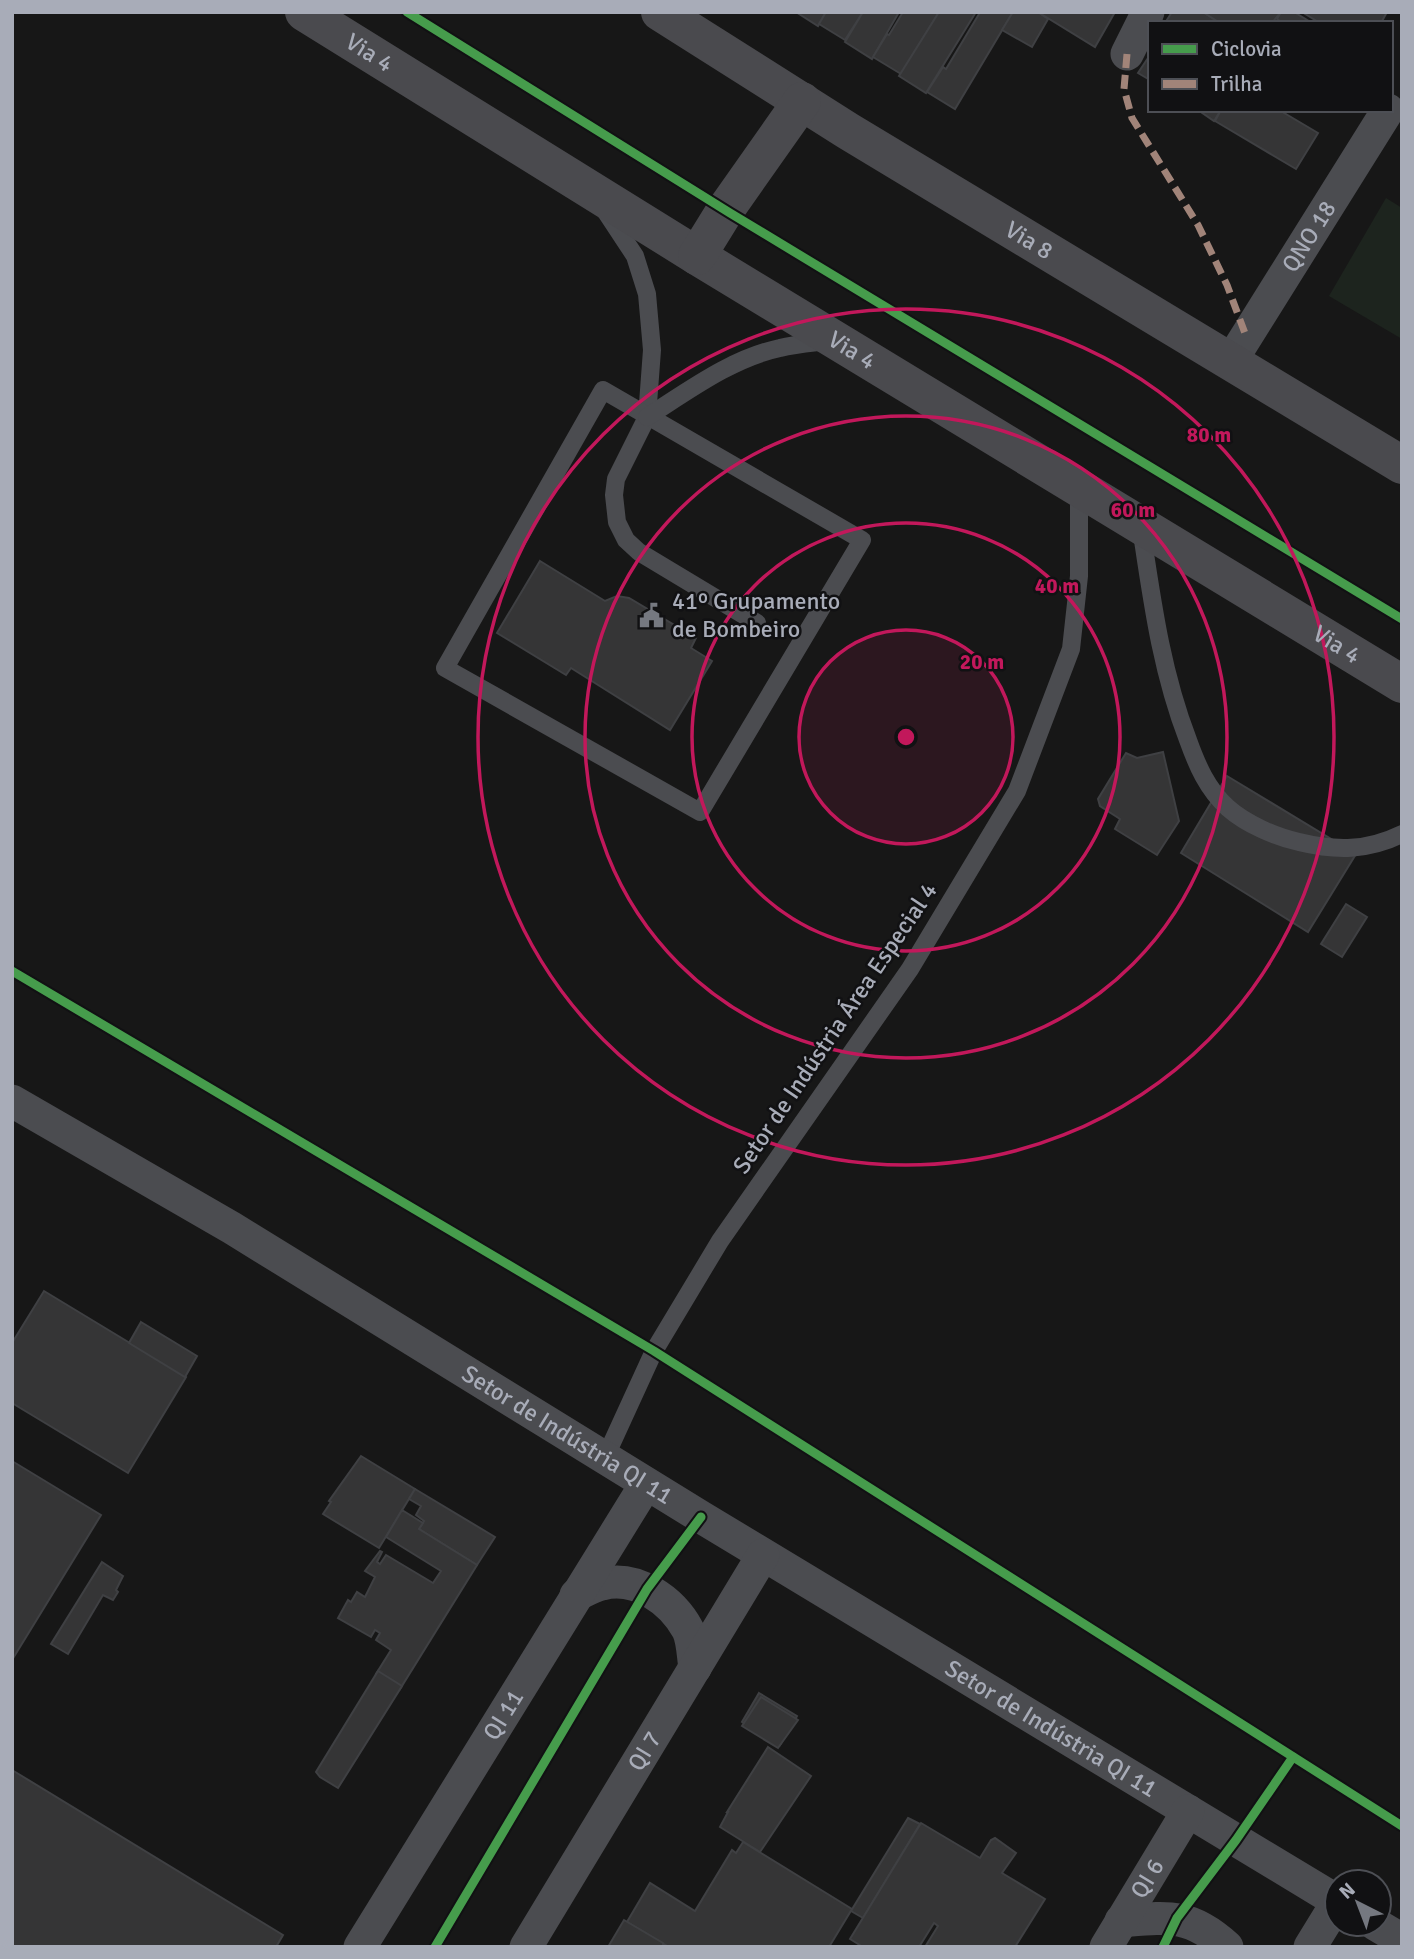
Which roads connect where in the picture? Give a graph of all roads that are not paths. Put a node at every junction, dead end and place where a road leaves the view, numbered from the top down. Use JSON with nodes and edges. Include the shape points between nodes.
{"nodes":[{"id":1,"x":304,"y":12,"type":"edge"},
{"id":2,"x":660,"y":12,"type":"edge"},
{"id":3,"x":1148,"y":12,"type":"edge"},
{"id":4,"x":1128,"y":54,"type":"dead end"},
{"id":5,"x":802,"y":101,"type":"junction"},
{"id":6,"x":1387,"y":112,"type":"edge"},
{"id":7,"x":590,"y":188,"type":"junction"},
{"id":8,"x":698,"y":256,"type":"junction"},
{"id":9,"x":836,"y":340,"type":"junction"},
{"id":10,"x":1231,"y":361,"type":"junction"},
{"id":11,"x":647,"y":417,"type":"junction"},
{"id":12,"x":1402,"y":465,"type":"edge"},
{"id":13,"x":1079,"y":487,"type":"junction"},
{"id":14,"x":1140,"y":524,"type":"junction"},
{"id":15,"x":757,"y":623,"type":"dead end"},
{"id":16,"x":1402,"y":684,"type":"edge"},
{"id":17,"x":1402,"y":834,"type":"edge"},
{"id":18,"x":12,"y":1101,"type":"edge"},
{"id":19,"x":605,"y":1458,"type":"junction"},
{"id":20,"x":646,"y":1484,"type":"junction"},
{"id":21,"x":763,"y":1555,"type":"junction"},
{"id":22,"x":576,"y":1595,"type":"junction"},
{"id":23,"x":695,"y":1668,"type":"junction"},
{"id":24,"x":1188,"y":1811,"type":"junction"},
{"id":25,"x":1323,"y":1893,"type":"edge"},
{"id":26,"x":1323,"y":1925,"type":"edge"},
{"id":27,"x":1113,"y":1934,"type":"edge"},
{"id":28,"x":360,"y":1947,"type":"edge"},
{"id":29,"x":526,"y":1947,"type":"edge"},
{"id":30,"x":1227,"y":1947,"type":"edge"},
{"id":31,"x":1310,"y":1947,"type":"edge"}],
"edges":[{"from":1,"to":7,"type":"main road","name":"Via 4"},
{"from":2,"to":5,"type":"main road","name":"Via 8"},
{"from":3,"to":4,"type":"street"},
{"from":5,"to":8,"type":"main road"},
{"from":5,"to":10,"type":"main road","name":"Via 8"},
{"from":6,"to":10,"type":"street","name":"QNO 18"},
{"from":7,"to":8,"type":"main road","name":"Via 4"},
{"from":7,"to":11,"type":"lane","via":[[635,256],[648,294],[652,350]]},
{"from":8,"to":9,"type":"main road","name":"Via 4"},
{"from":9,"to":11,"type":"lane","via":[[778,348],[744,361]]},
{"from":9,"to":13,"type":"main road","name":"Via 4"},
{"from":10,"to":12,"type":"main road","name":"Via 8"},
{"from":11,"to":11,"type":"lane","via":[[603,390],[445,668],[700,812],[862,540]]},
{"from":11,"to":15,"type":"lane","via":[[616,479],[617,522],[626,540]]},
{"from":13,"to":14,"type":"main road","name":"Via 4"},
{"from":13,"to":19,"type":"lane","name":"Setor de Indústria Área Especial 4","via":[[1079,576],[1071,649],[1017,791],[910,969],[720,1241],[654,1351]]},
{"from":14,"to":16,"type":"main road","name":"Via 4"},
{"from":14,"to":17,"type":"lane","via":[[1161,656],[1179,717],[1201,775],[1228,808],[1276,837],[1316,847],[1359,849]]},
{"from":18,"to":19,"type":"street","name":"Setor de Indústria QI 11","via":[[232,1228]]},
{"from":19,"to":20,"type":"street","name":"Setor de Indústria QI 11"},
{"from":20,"to":21,"type":"street","name":"Setor de Indústria QI 11"},
{"from":20,"to":22,"type":"street","name":"QI 11"},
{"from":21,"to":23,"type":"street","name":"QI 7"},
{"from":21,"to":24,"type":"street","name":"Setor de Indústria QI 11"},
{"from":22,"to":23,"type":"street","via":[[602,1584],[624,1582],[647,1589],[671,1607],[689,1632]]},
{"from":22,"to":28,"type":"street","name":"QI 11"},
{"from":23,"to":29,"type":"street","name":"QI 7"},
{"from":24,"to":25,"type":"street","name":"Setor de Indústria QI 11"},
{"from":24,"to":27,"type":"street","name":"QI 6"},
{"from":26,"to":31,"type":"street"},
{"from":27,"to":30,"type":"street","via":[[1177,1918],[1202,1928]]}]}
